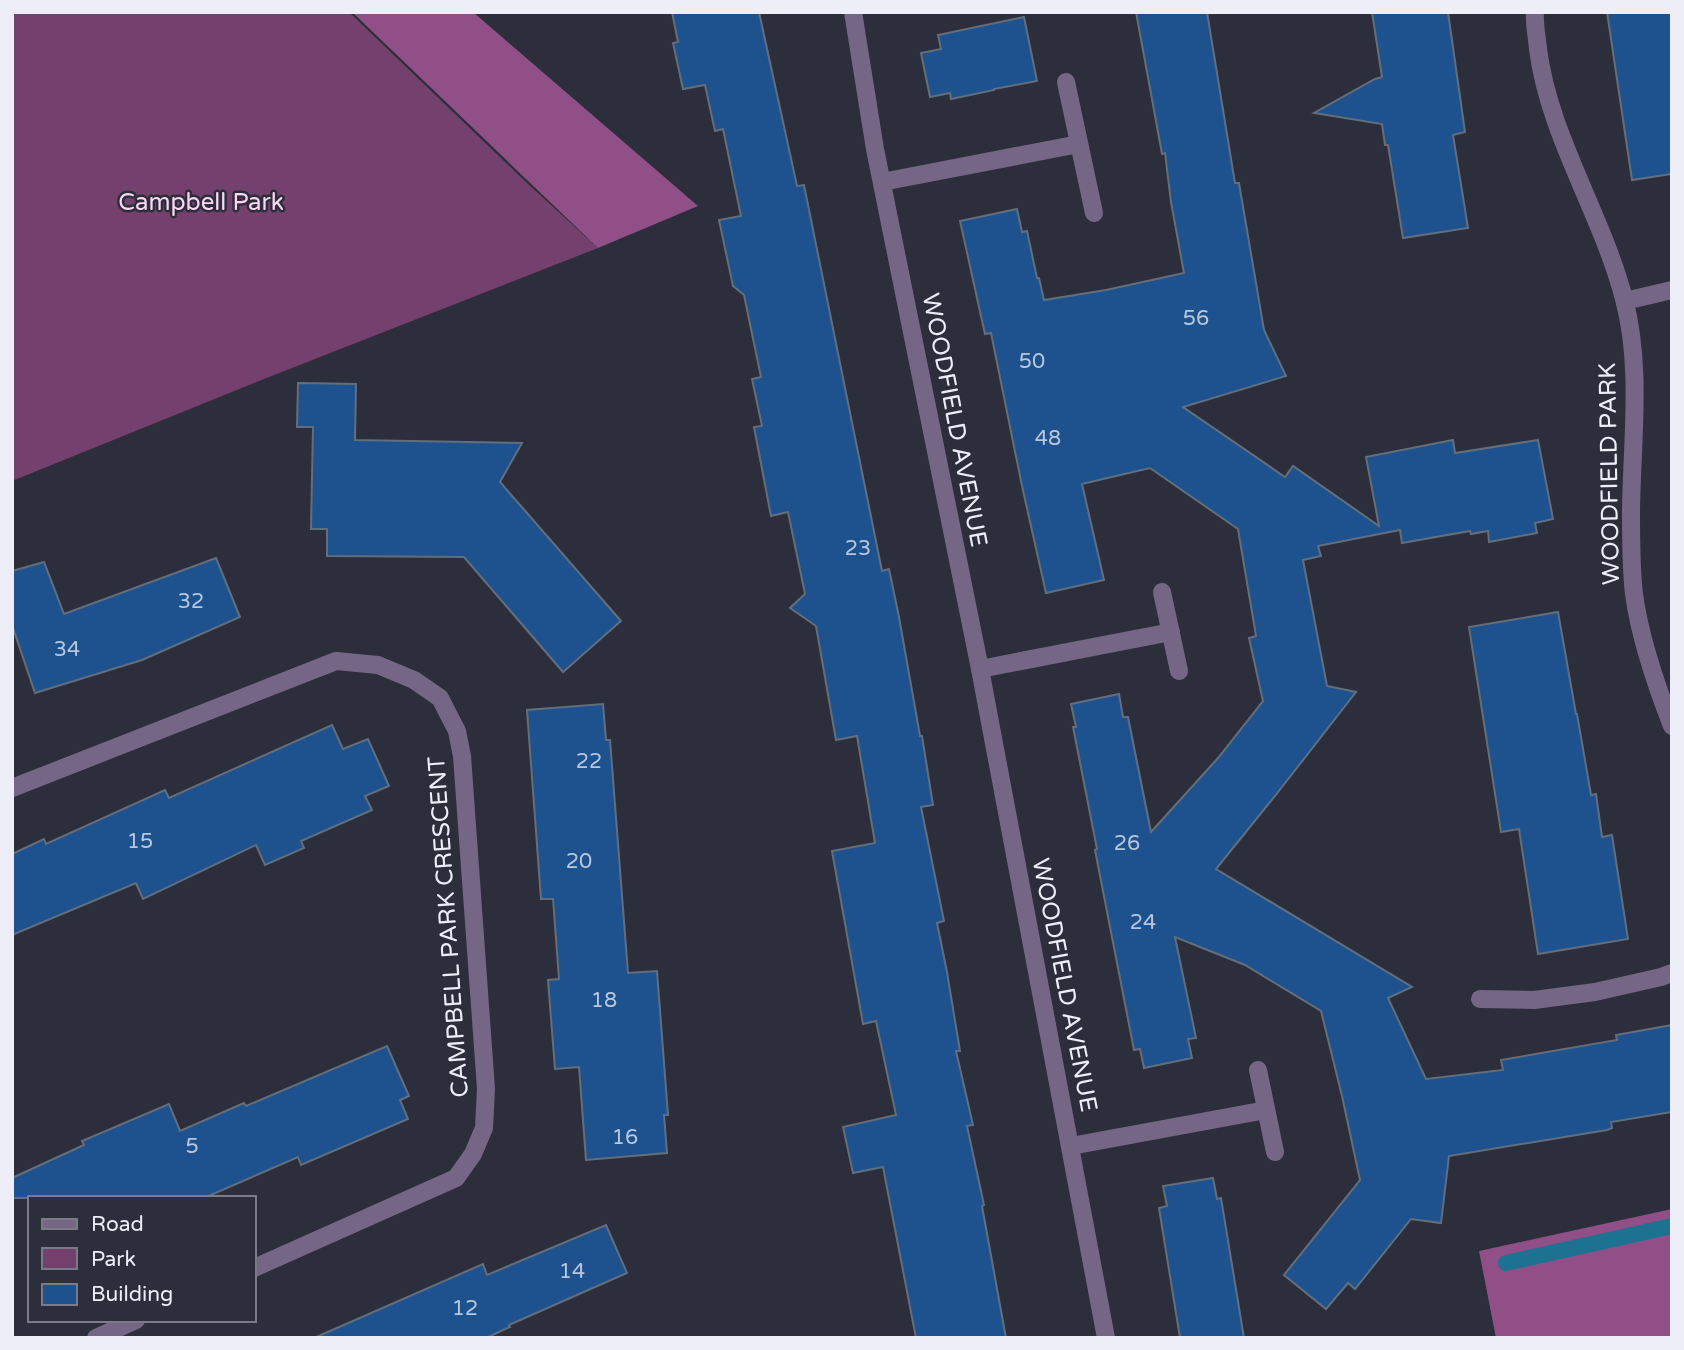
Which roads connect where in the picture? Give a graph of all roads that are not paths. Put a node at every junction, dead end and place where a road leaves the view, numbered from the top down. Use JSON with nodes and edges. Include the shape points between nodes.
{"nodes":[{"id":1,"x":853,"y":12,"type":"edge"},
{"id":2,"x":1535,"y":12,"type":"edge"},
{"id":3,"x":1066,"y":82,"type":"dead end"},
{"id":4,"x":1079,"y":144,"type":"junction"},
{"id":5,"x":882,"y":182,"type":"junction"},
{"id":6,"x":1094,"y":213,"type":"dead end"},
{"id":7,"x":1672,"y":290,"type":"edge"},
{"id":8,"x":1625,"y":301,"type":"junction"},
{"id":9,"x":1162,"y":592,"type":"dead end"},
{"id":10,"x":1171,"y":632,"type":"junction"},
{"id":11,"x":980,"y":669,"type":"junction"},
{"id":12,"x":1179,"y":671,"type":"dead end"},
{"id":13,"x":1672,"y":726,"type":"edge"},
{"id":14,"x":12,"y":788,"type":"edge"},
{"id":15,"x":1672,"y":973,"type":"edge"},
{"id":16,"x":1480,"y":999,"type":"dead end"},
{"id":17,"x":1258,"y":1070,"type":"dead end"},
{"id":18,"x":1266,"y":1110,"type":"junction"},
{"id":19,"x":1071,"y":1146,"type":"junction"},
{"id":20,"x":1275,"y":1152,"type":"dead end"},
{"id":21,"x":256,"y":1267,"type":"edge"},
{"id":22,"x":131,"y":1322,"type":"edge"},
{"id":23,"x":96,"y":1338,"type":"edge"},
{"id":24,"x":1106,"y":1338,"type":"edge"}],
"edges":[{"from":1,"to":5,"type":"street","name":"WOODFIELD AVENUE"},
{"from":2,"to":8,"type":"street","name":"WOODFIELD PARK","via":[[1540,64],[1552,108],[1614,262]]},
{"from":3,"to":4,"type":"street"},
{"from":4,"to":5,"type":"street"},
{"from":4,"to":6,"type":"street"},
{"from":5,"to":11,"type":"street","name":"WOODFIELD AVENUE"},
{"from":7,"to":8,"type":"street"},
{"from":8,"to":13,"type":"street","name":"WOODFIELD PARK","via":[[1633,353],[1634,594],[1648,659]]},
{"from":9,"to":10,"type":"street"},
{"from":10,"to":11,"type":"street"},
{"from":10,"to":12,"type":"street"},
{"from":11,"to":19,"type":"street","name":"WOODFIELD AVENUE"},
{"from":14,"to":21,"type":"street","name":"CAMPBELL PARK CRESCENT","via":[[336,661],[378,666],[414,680],[440,698],[457,731],[486,1089],[484,1128],[456,1178]]},
{"from":15,"to":16,"type":"street","via":[[1546,999]]},
{"from":17,"to":18,"type":"street"},
{"from":18,"to":19,"type":"street","name":"WOODFIELD AVENUE"},
{"from":18,"to":20,"type":"street"},
{"from":19,"to":24,"type":"street","name":"WOODFIELD AVENUE"},
{"from":22,"to":23,"type":"street"}]}
